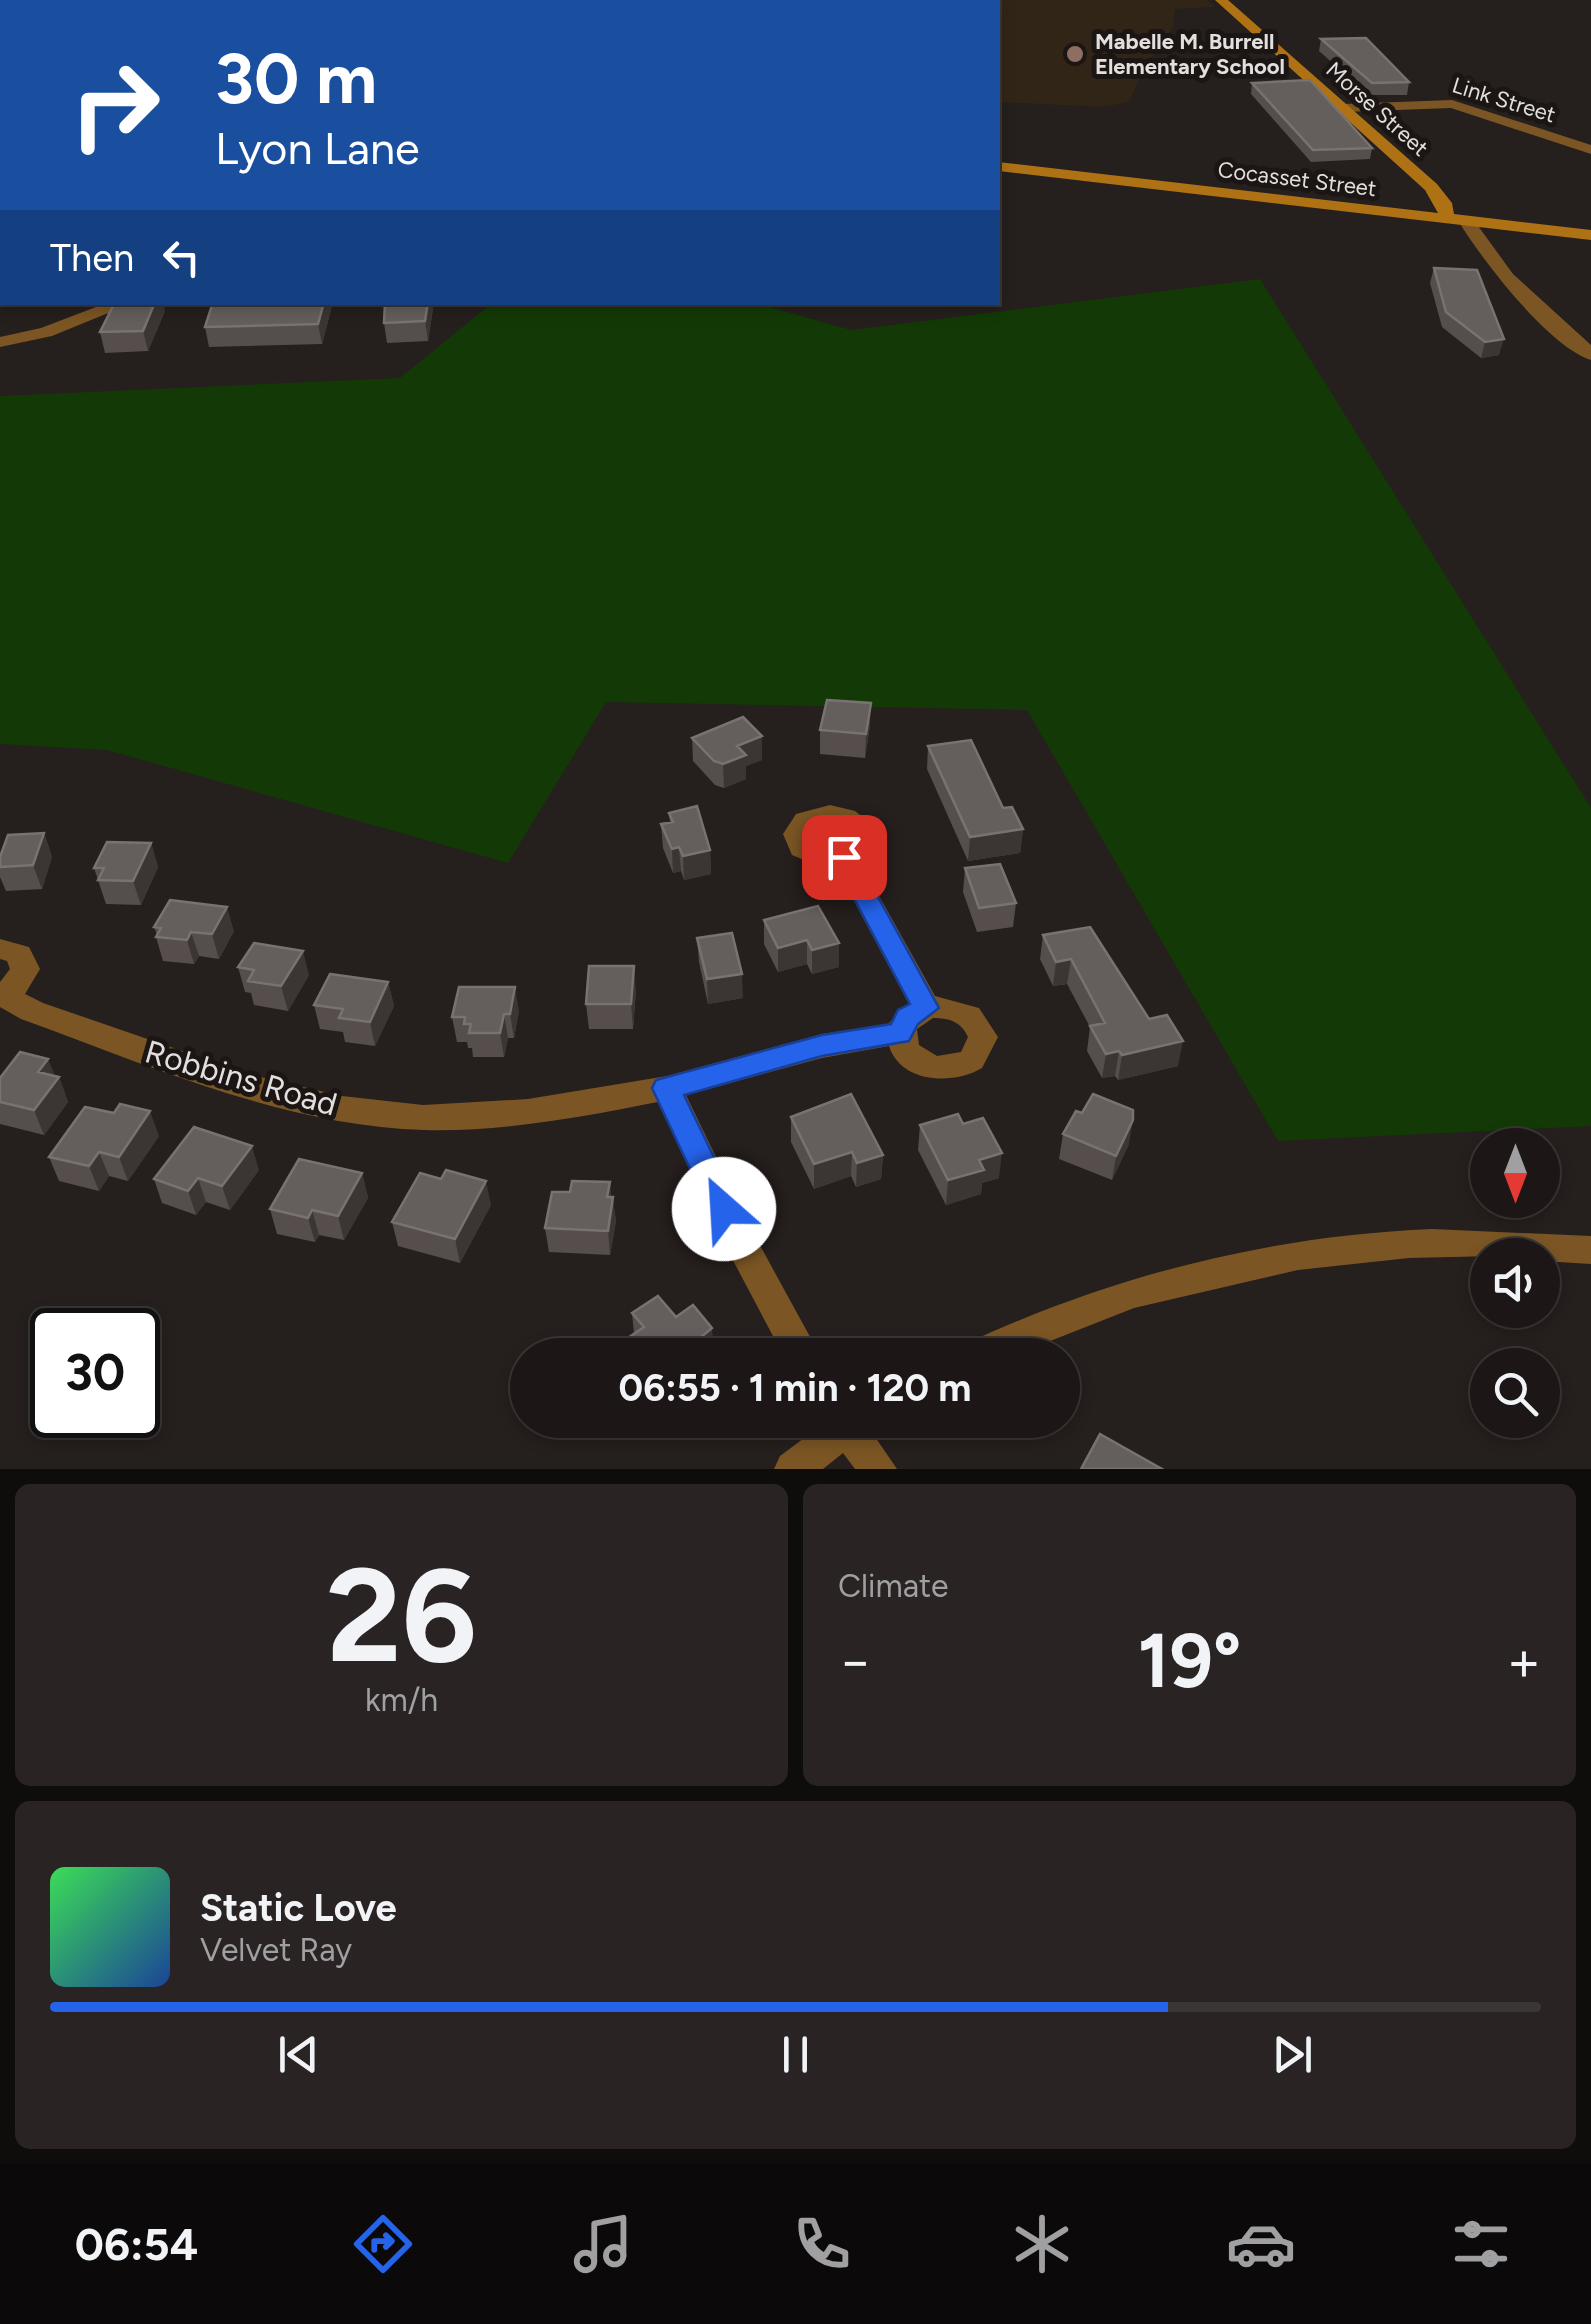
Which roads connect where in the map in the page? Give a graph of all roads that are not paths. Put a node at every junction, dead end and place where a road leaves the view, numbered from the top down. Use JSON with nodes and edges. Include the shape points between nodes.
{"nodes":[{"id":1,"x":1221,"y":0,"type":"edge"},
{"id":2,"x":1343,"y":108,"type":"junction"},
{"id":3,"x":1591,"y":150,"type":"edge"},
{"id":4,"x":1000,"y":168,"type":"edge"},
{"id":5,"x":1447,"y":219,"type":"junction"},
{"id":6,"x":1467,"y":222,"type":"junction"},
{"id":7,"x":1591,"y":235,"type":"edge"},
{"id":8,"x":119,"y":305,"type":"edge"},
{"id":9,"x":0,"y":342,"type":"edge"},
{"id":10,"x":1591,"y":354,"type":"edge"},
{"id":11,"x":844,"y":857,"type":"dead end"},
{"id":12,"x":0,"y":949,"type":"edge"},
{"id":13,"x":2,"y":995,"type":"edge"},
{"id":14,"x":926,"y":1008,"type":"junction"},
{"id":15,"x":900,"y":1034,"type":"junction"},
{"id":16,"x":666,"y":1088,"type":"junction"},
{"id":17,"x":1591,"y":1250,"type":"edge"},
{"id":18,"x":793,"y":1338,"type":"edge"},
{"id":19,"x":1011,"y":1338,"type":"edge"},
{"id":20,"x":830,"y":1438,"type":"edge"},
{"id":21,"x":858,"y":1438,"type":"edge"},
{"id":22,"x":794,"y":1469,"type":"edge"},
{"id":23,"x":878,"y":1469,"type":"edge"}],
"edges":[{"from":1,"to":2,"type":"street","name":"Morse Street"},
{"from":2,"to":3,"type":"street","name":"Link Street","via":[[1452,104]]},
{"from":2,"to":5,"type":"street","name":"Morse Street","via":[[1436,192]]},
{"from":4,"to":5,"type":"street","name":"Cocasset Street"},
{"from":5,"to":6,"type":"street","name":"Cocasset Street"},
{"from":6,"to":7,"type":"street","name":"Cocasset Street"},
{"from":6,"to":10,"type":"street","via":[[1520,292]]},
{"from":8,"to":9,"type":"street"},
{"from":11,"to":14,"type":"street"},
{"from":12,"to":13,"type":"street","name":"Robbins Road","via":[[19,954],[26,969]]},
{"from":13,"to":16,"type":"street","name":"Robbins Road","via":[[32,1012],[225,1079],[357,1111],[525,1113]]},
{"from":14,"to":15,"type":"street","via":[[908,1017]]},
{"from":14,"to":15,"type":"street","via":[[948,1007],[975,1021],[982,1046],[972,1060],[930,1067],[904,1050]]},
{"from":15,"to":16,"type":"street","name":"Robbins Road","via":[[822,1046]]},
{"from":16,"to":18,"type":"street"},
{"from":17,"to":19,"type":"street","via":[[1410,1244],[1295,1255],[1105,1301]]},
{"from":20,"to":22,"type":"street"},
{"from":21,"to":23,"type":"street"}]}
